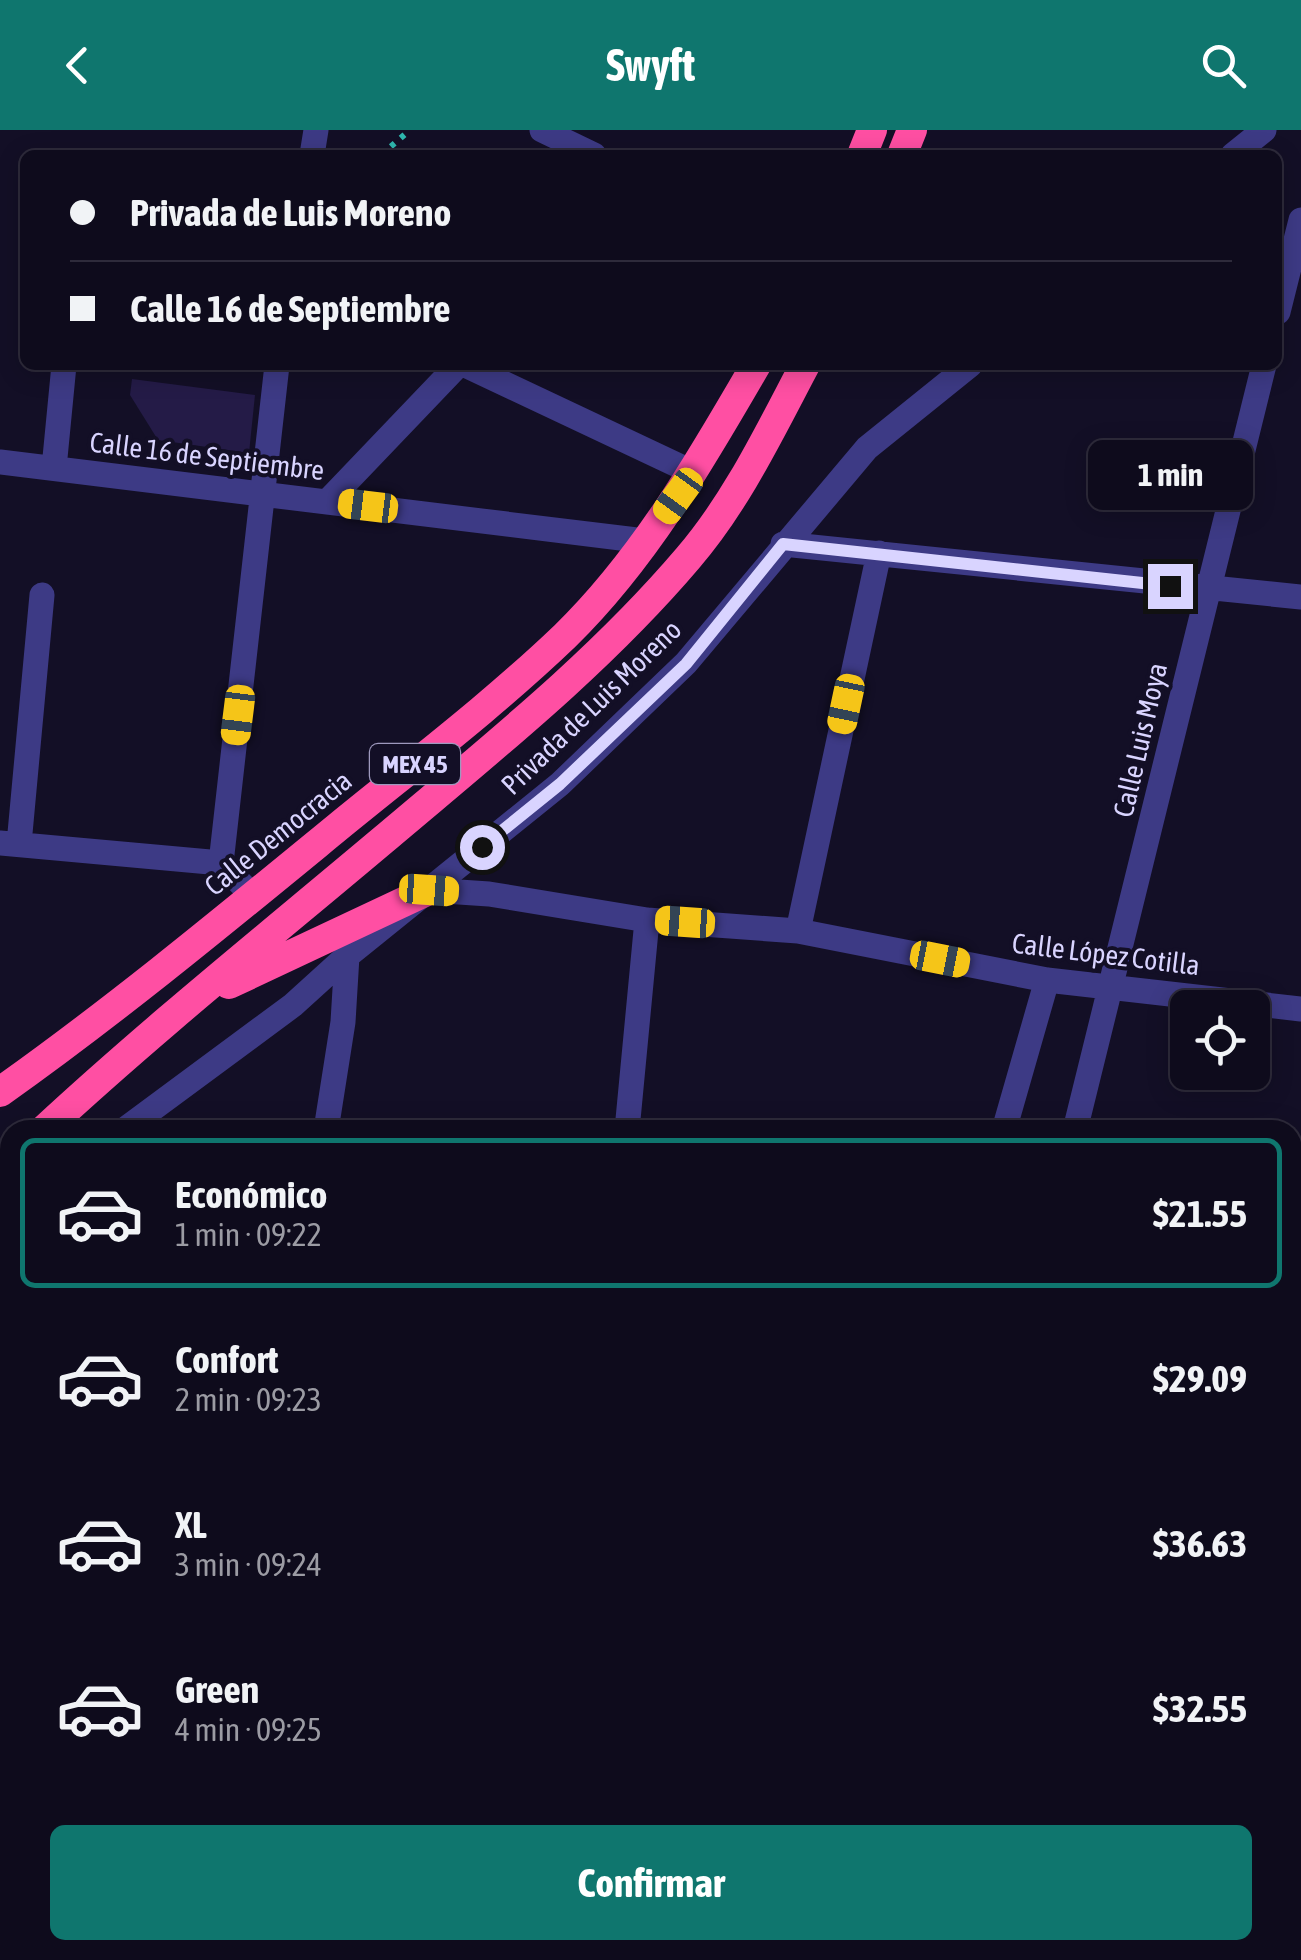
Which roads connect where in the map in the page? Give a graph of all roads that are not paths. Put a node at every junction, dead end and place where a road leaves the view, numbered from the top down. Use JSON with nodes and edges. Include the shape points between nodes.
{"nodes":[{"id":1,"x":542,"y":130,"type":"edge"},
{"id":2,"x":1264,"y":130,"type":"edge"},
{"id":3,"x":584,"y":150,"type":"edge"},
{"id":4,"x":1238,"y":150,"type":"edge"},
{"id":5,"x":1301,"y":220,"type":"edge"},
{"id":6,"x":1282,"y":296,"type":"edge"},
{"id":7,"x":64,"y":370,"type":"edge"},
{"id":8,"x":276,"y":370,"type":"edge"},
{"id":9,"x":456,"y":370,"type":"edge"},
{"id":10,"x":472,"y":370,"type":"edge"},
{"id":11,"x":753,"y":370,"type":"edge"},
{"id":12,"x":803,"y":370,"type":"edge"},
{"id":13,"x":964,"y":370,"type":"edge"},
{"id":14,"x":1263,"y":370,"type":"edge"},
{"id":15,"x":0,"y":462,"type":"edge"},
{"id":16,"x":54,"y":468,"type":"junction"},
{"id":17,"x":694,"y":473,"type":"junction"},
{"id":18,"x":263,"y":493,"type":"junction"},
{"id":19,"x":328,"y":501,"type":"junction"},
{"id":20,"x":645,"y":541,"type":"junction"},
{"id":21,"x":783,"y":544,"type":"junction"},
{"id":22,"x":879,"y":552,"type":"junction"},
{"id":23,"x":1207,"y":590,"type":"junction"},
{"id":24,"x":42,"y":594,"type":"dead end"},
{"id":25,"x":1301,"y":598,"type":"edge"},
{"id":26,"x":384,"y":838,"type":"junction"},
{"id":27,"x":10,"y":844,"type":"edge"},
{"id":28,"x":221,"y":863,"type":"junction"},
{"id":29,"x":429,"y":890,"type":"junction"},
{"id":30,"x":253,"y":896,"type":"junction"},
{"id":31,"x":647,"y":920,"type":"junction"},
{"id":32,"x":798,"y":930,"type":"junction"},
{"id":33,"x":347,"y":956,"type":"junction"},
{"id":34,"x":1047,"y":980,"type":"junction"},
{"id":35,"x":1112,"y":985,"type":"junction"},
{"id":36,"x":186,"y":1004,"type":"junction"},
{"id":37,"x":1301,"y":1009,"type":"edge"},
{"id":38,"x":127,"y":1053,"type":"junction"},
{"id":39,"x":0,"y":1092,"type":"edge"},
{"id":40,"x":55,"y":1120,"type":"edge"},
{"id":41,"x":138,"y":1120,"type":"edge"},
{"id":42,"x":328,"y":1120,"type":"edge"},
{"id":43,"x":628,"y":1120,"type":"edge"},
{"id":44,"x":1007,"y":1120,"type":"edge"},
{"id":45,"x":1078,"y":1120,"type":"edge"}],
"edges":[{"from":1,"to":3,"type":"street"},
{"from":2,"to":4,"type":"street"},
{"from":5,"to":6,"type":"street"},
{"from":7,"to":16,"type":"street"},
{"from":8,"to":18,"type":"street"},
{"from":9,"to":19,"type":"street"},
{"from":10,"to":17,"type":"street"},
{"from":11,"to":17,"type":"highway","name":"Calle Democracia","number":"MEX 45"},
{"from":12,"to":26,"type":"highway","number":"MEX 45","via":[[741,483],[689,557],[467,773]]},
{"from":13,"to":21,"type":"street","name":"Privada de Luis Moreno","via":[[867,448]]},
{"from":14,"to":23,"type":"street","name":"Calle Luis Moya"},
{"from":15,"to":16,"type":"street","name":"Calle 16 de Septiembre"},
{"from":16,"to":18,"type":"street","name":"Calle 16 de Septiembre"},
{"from":17,"to":20,"type":"highway","name":"Calle Democracia","number":"MEX 45"},
{"from":18,"to":19,"type":"street","name":"Calle 16 de Septiembre"},
{"from":18,"to":28,"type":"street"},
{"from":19,"to":20,"type":"street","name":"Calle 16 de Septiembre"},
{"from":20,"to":30,"type":"highway","name":"Calle Democracia","number":"MEX 45","via":[[566,634]]},
{"from":21,"to":22,"type":"street"},
{"from":21,"to":29,"type":"street","name":"Privada de Luis Moreno","via":[[686,664],[560,784]]},
{"from":22,"to":23,"type":"street"},
{"from":22,"to":32,"type":"street"},
{"from":23,"to":25,"type":"street"},
{"from":23,"to":35,"type":"street","name":"Calle Luis Moya"},
{"from":24,"to":27,"type":"street"},
{"from":26,"to":30,"type":"highway","via":[[337,851]]},
{"from":26,"to":36,"type":"highway","number":"MEX 45"},
{"from":27,"to":28,"type":"street"},
{"from":28,"to":30,"type":"street"},
{"from":29,"to":31,"type":"street","name":"Calle López Cotilla"},
{"from":29,"to":33,"type":"street","name":"Privada de Luis Moreno"},
{"from":29,"to":36,"type":"highway"},
{"from":30,"to":38,"type":"highway"},
{"from":30,"to":39,"type":"highway","name":"Calle Democracia","number":"MEX 45"},
{"from":31,"to":32,"type":"street","name":"Calle López Cotilla"},
{"from":31,"to":43,"type":"street"},
{"from":32,"to":34,"type":"street","name":"Calle López Cotilla"},
{"from":33,"to":41,"type":"street","name":"Privada de Luis Moreno","via":[[293,1006]]},
{"from":33,"to":42,"type":"street"},
{"from":34,"to":35,"type":"street","name":"Calle López Cotilla"},
{"from":34,"to":44,"type":"street"},
{"from":35,"to":37,"type":"street","name":"Calle López Cotilla"},
{"from":35,"to":45,"type":"street","name":"Calle Luis Moya"},
{"from":36,"to":38,"type":"highway","number":"MEX 45"},
{"from":38,"to":40,"type":"highway","number":"MEX 45"}]}
